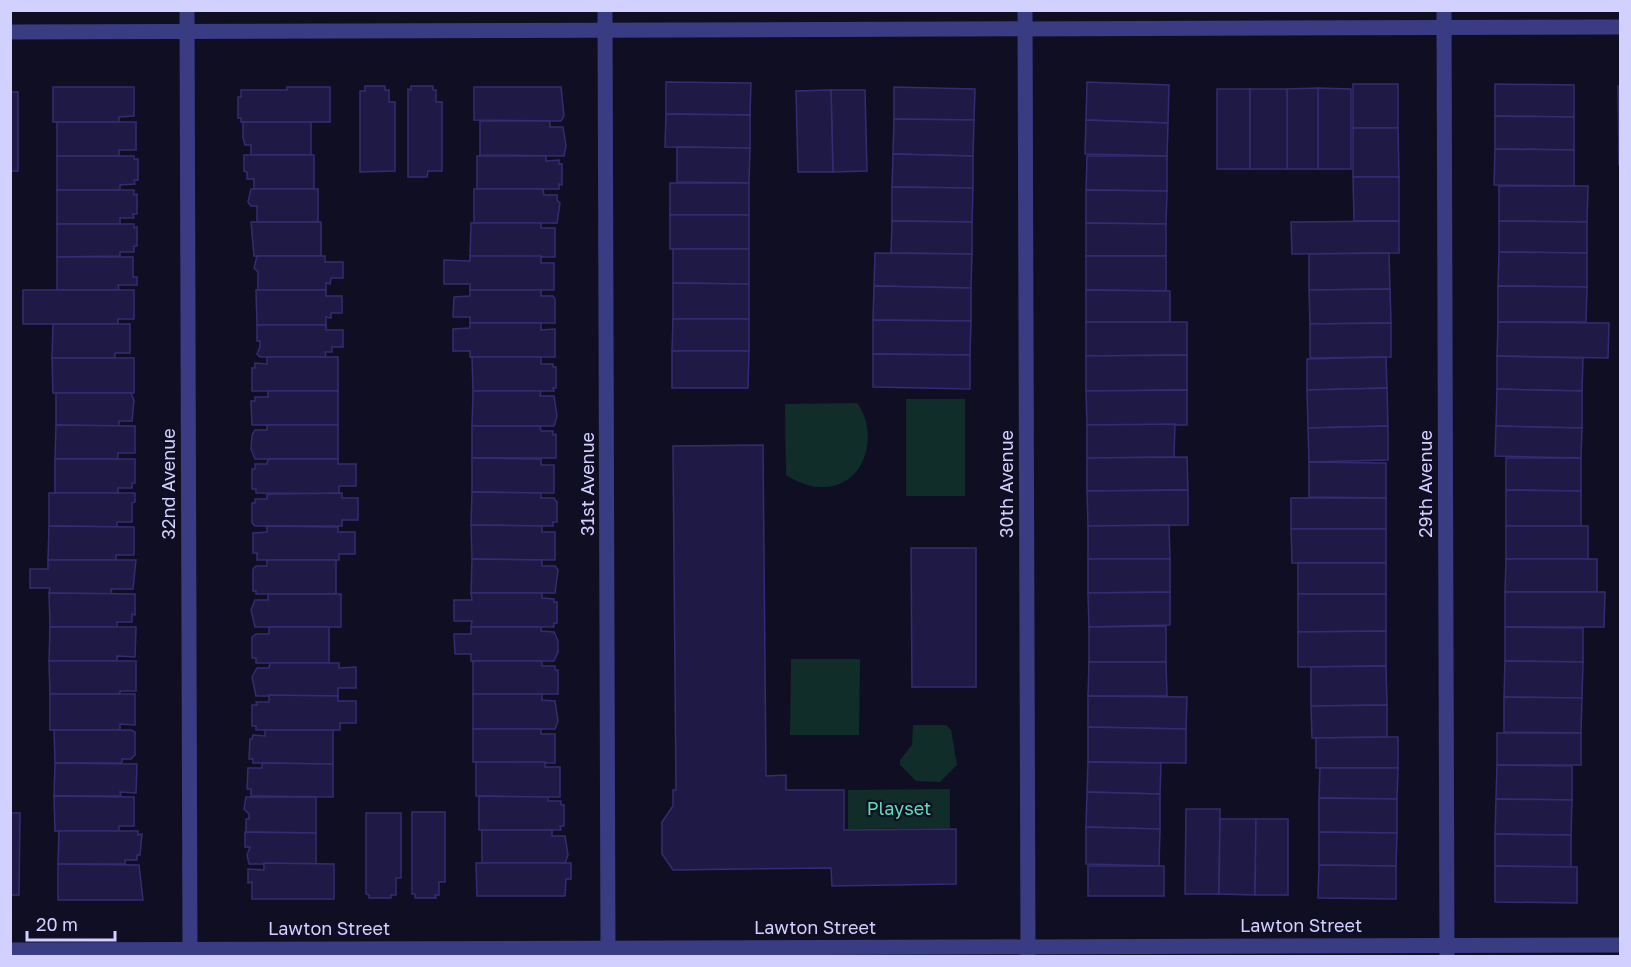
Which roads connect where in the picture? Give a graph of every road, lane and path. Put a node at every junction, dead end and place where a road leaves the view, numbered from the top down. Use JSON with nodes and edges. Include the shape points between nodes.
{"nodes":[{"id":1,"x":187,"y":10,"type":"edge"},
{"id":2,"x":605,"y":10,"type":"edge"},
{"id":3,"x":1025,"y":10,"type":"edge"},
{"id":4,"x":1444,"y":10,"type":"edge"},
{"id":5,"x":1620,"y":27,"type":"edge"},
{"id":6,"x":1444,"y":28,"type":"junction"},
{"id":7,"x":1025,"y":29,"type":"junction"},
{"id":8,"x":605,"y":30,"type":"junction"},
{"id":9,"x":10,"y":32,"type":"edge"},
{"id":10,"x":187,"y":32,"type":"junction"},
{"id":11,"x":1620,"y":945,"type":"edge"},
{"id":12,"x":10,"y":950,"type":"edge"},
{"id":13,"x":1447,"y":951,"type":"edge"},
{"id":14,"x":608,"y":952,"type":"edge"},
{"id":15,"x":1028,"y":952,"type":"edge"},
{"id":16,"x":190,"y":953,"type":"edge"}],
"edges":[{"from":1,"to":10,"type":"street","name":"32nd Avenue"},
{"from":2,"to":8,"type":"street","name":"31st Avenue"},
{"from":3,"to":7,"type":"street","name":"30th Avenue"},
{"from":4,"to":6,"type":"street","name":"29th Avenue"},
{"from":5,"to":6,"type":"street"},
{"from":6,"to":7,"type":"street"},
{"from":6,"to":13,"type":"street","name":"29th Avenue"},
{"from":7,"to":8,"type":"street"},
{"from":7,"to":15,"type":"street","name":"30th Avenue"},
{"from":8,"to":10,"type":"street"},
{"from":8,"to":14,"type":"street","name":"31st Avenue"},
{"from":9,"to":10,"type":"street"},
{"from":10,"to":16,"type":"street","name":"32nd Avenue"},
{"from":11,"to":13,"type":"street","name":"Lawton Street"},
{"from":12,"to":16,"type":"street","name":"Lawton Street"},
{"from":13,"to":15,"type":"street","name":"Lawton Street"},
{"from":14,"to":15,"type":"street","name":"Lawton Street"},
{"from":14,"to":16,"type":"street","name":"Lawton Street"}]}
